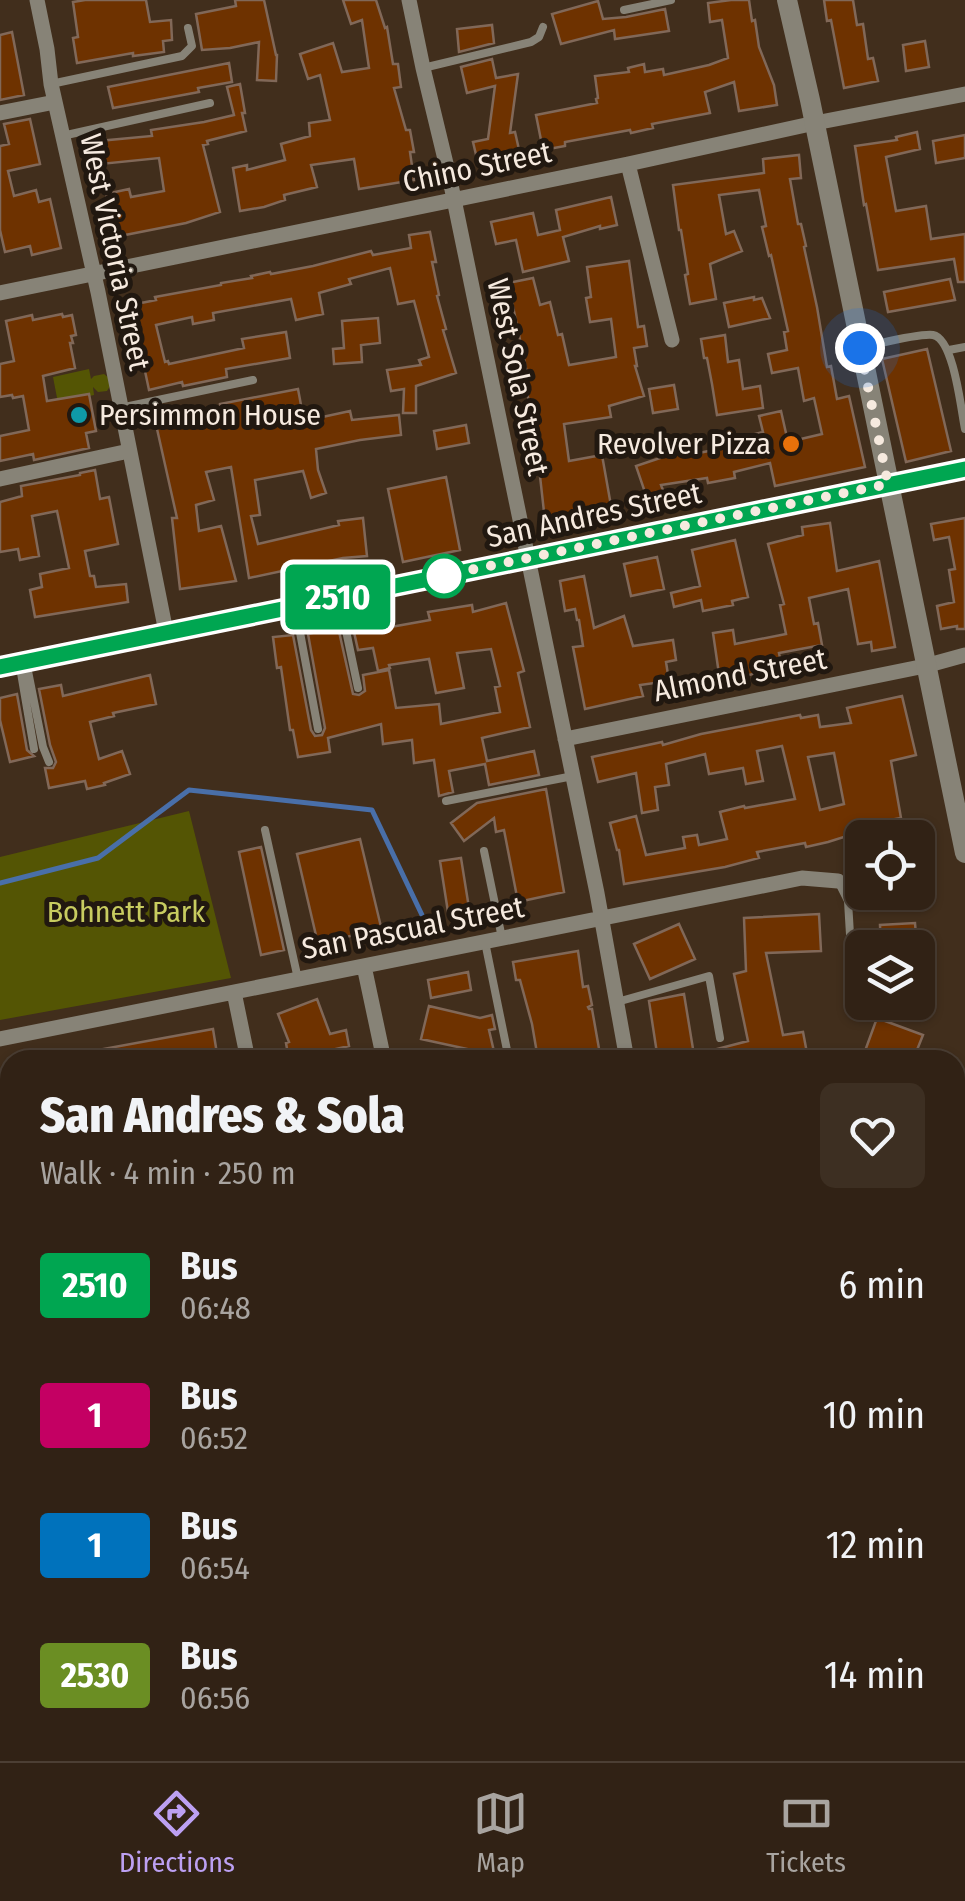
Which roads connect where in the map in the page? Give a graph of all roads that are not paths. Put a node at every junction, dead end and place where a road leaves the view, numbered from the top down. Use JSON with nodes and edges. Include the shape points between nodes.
{"nodes":[{"id":1,"x":37,"y":0,"type":"edge"},
{"id":2,"x":409,"y":0,"type":"edge"},
{"id":3,"x":671,"y":0,"type":"edge"},
{"id":4,"x":787,"y":0,"type":"edge"},
{"id":5,"x":624,"y":10,"type":"dead end"},
{"id":6,"x":544,"y":27,"type":"dead end"},
{"id":7,"x":188,"y":28,"type":"dead end"},
{"id":8,"x":423,"y":68,"type":"junction"},
{"id":9,"x":51,"y":84,"type":"junction"},
{"id":10,"x":965,"y":94,"type":"edge"},
{"id":11,"x":55,"y":102,"type":"junction"},
{"id":12,"x":210,"y":103,"type":"dead end"},
{"id":13,"x":0,"y":113,"type":"edge"},
{"id":14,"x":815,"y":124,"type":"junction"},
{"id":15,"x":62,"y":136,"type":"junction"},
{"id":16,"x":628,"y":164,"type":"junction"},
{"id":17,"x":454,"y":200,"type":"junction"},
{"id":18,"x":94,"y":274,"type":"junction"},
{"id":19,"x":0,"y":293,"type":"edge"},
{"id":20,"x":672,"y":340,"type":"dead end"},
{"id":21,"x":965,"y":347,"type":"edge"},
{"id":22,"x":860,"y":348,"type":"junction"},
{"id":23,"x":949,"y":350,"type":"junction"},
{"id":24,"x":253,"y":380,"type":"dead end"},
{"id":25,"x":120,"y":408,"type":"junction"},
{"id":26,"x":965,"y":430,"type":"edge"},
{"id":27,"x":129,"y":452,"type":"junction"},
{"id":28,"x":965,"y":468,"type":"edge"},
{"id":29,"x":0,"y":479,"type":"edge"},
{"id":30,"x":888,"y":484,"type":"junction"},
{"id":31,"x":528,"y":558,"type":"junction"},
{"id":32,"x":339,"y":597,"type":"junction"},
{"id":33,"x":295,"y":606,"type":"junction"},
{"id":34,"x":166,"y":632,"type":"junction"},
{"id":35,"x":965,"y":655,"type":"edge"},
{"id":36,"x":15,"y":664,"type":"edge"},
{"id":37,"x":926,"y":666,"type":"junction"},
{"id":38,"x":358,"y":688,"type":"dead end"},
{"id":39,"x":318,"y":729,"type":"dead end"},
{"id":40,"x":566,"y":739,"type":"junction"},
{"id":41,"x":34,"y":749,"type":"dead end"},
{"id":42,"x":49,"y":762,"type":"dead end"},
{"id":43,"x":572,"y":776,"type":"junction"},
{"id":44,"x":446,"y":802,"type":"dead end"},
{"id":45,"x":266,"y":830,"type":"dead end"},
{"id":46,"x":484,"y":851,"type":"dead end"},
{"id":47,"x":965,"y":853,"type":"edge"},
{"id":48,"x":838,"y":881,"type":"joint"},
{"id":49,"x":602,"y":918,"type":"junction"},
{"id":50,"x":850,"y":930,"type":"edge"},
{"id":51,"x":494,"y":940,"type":"junction"},
{"id":52,"x":364,"y":966,"type":"junction"},
{"id":53,"x":298,"y":979,"type":"junction"},
{"id":54,"x":234,"y":992,"type":"junction"},
{"id":55,"x":617,"y":1002,"type":"junction"},
{"id":56,"x":720,"y":1038,"type":"dead end"},
{"id":57,"x":0,"y":1039,"type":"edge"},
{"id":58,"x":246,"y":1050,"type":"edge"},
{"id":59,"x":382,"y":1050,"type":"edge"},
{"id":60,"x":508,"y":1050,"type":"edge"},
{"id":61,"x":625,"y":1050,"type":"edge"}],
"edges":[{"from":1,"to":9,"type":"street","name":"West Victoria Street"},
{"from":2,"to":8,"type":"street","name":"West Sola Street"},
{"from":3,"to":5,"type":"lane"},
{"from":4,"to":14,"type":"street"},
{"from":6,"to":8,"type":"lane","via":[[530,42]]},
{"from":7,"to":9,"type":"lane","via":[[192,46],[182,56]]},
{"from":8,"to":17,"type":"street","name":"West Sola Street"},
{"from":9,"to":11,"type":"street","name":"West Victoria Street"},
{"from":10,"to":14,"type":"street","name":"Chino Street"},
{"from":11,"to":13,"type":"street"},
{"from":11,"to":15,"type":"street","name":"West Victoria Street"},
{"from":12,"to":15,"type":"lane"},
{"from":14,"to":16,"type":"street","name":"Chino Street"},
{"from":14,"to":22,"type":"street"},
{"from":15,"to":18,"type":"street","name":"West Victoria Street"},
{"from":16,"to":17,"type":"street","name":"Chino Street"},
{"from":16,"to":20,"type":"street"},
{"from":17,"to":18,"type":"street","name":"Chino Street"},
{"from":17,"to":31,"type":"street","name":"West Sola Street"},
{"from":18,"to":19,"type":"street","name":"Chino Street"},
{"from":18,"to":25,"type":"street","name":"West Victoria Street"},
{"from":21,"to":23,"type":"lane"},
{"from":22,"to":23,"type":"lane","via":[[931,334]]},
{"from":22,"to":30,"type":"street"},
{"from":23,"to":26,"type":"lane"},
{"from":24,"to":25,"type":"lane"},
{"from":25,"to":27,"type":"street","name":"West Victoria Street"},
{"from":27,"to":29,"type":"street"},
{"from":27,"to":34,"type":"street","name":"West Victoria Street"},
{"from":28,"to":30,"type":"street","name":"San Andres Street"},
{"from":30,"to":31,"type":"street","name":"San Andres Street"},
{"from":30,"to":37,"type":"street"},
{"from":31,"to":32,"type":"street","name":"San Andres Street"},
{"from":31,"to":40,"type":"street","name":"West Sola Street"},
{"from":32,"to":33,"type":"street","name":"San Andres Street"},
{"from":32,"to":38,"type":"lane"},
{"from":33,"to":34,"type":"street","name":"San Andres Street"},
{"from":33,"to":39,"type":"lane"},
{"from":34,"to":36,"type":"street","name":"San Andres Street"},
{"from":35,"to":37,"type":"street","name":"Almond Street"},
{"from":36,"to":41,"type":"lane"},
{"from":36,"to":42,"type":"lane"},
{"from":37,"to":40,"type":"street","name":"Almond Street"},
{"from":37,"to":47,"type":"street"},
{"from":40,"to":43,"type":"street","name":"West Sola Street"},
{"from":43,"to":44,"type":"lane"},
{"from":43,"to":49,"type":"street","name":"West Sola Street"},
{"from":45,"to":53,"type":"lane"},
{"from":46,"to":51,"type":"lane"},
{"from":48,"to":49,"type":"street","name":"San Pascual Street","via":[[802,878]]},
{"from":48,"to":50,"type":"lane","via":[[848,901]]},
{"from":49,"to":51,"type":"street","name":"San Pascual Street"},
{"from":49,"to":55,"type":"street","name":"West Sola Street"},
{"from":51,"to":52,"type":"street","name":"San Pascual Street"},
{"from":51,"to":60,"type":"lane"},
{"from":52,"to":53,"type":"street","name":"San Pascual Street"},
{"from":52,"to":59,"type":"street"},
{"from":53,"to":54,"type":"street","name":"San Pascual Street"},
{"from":54,"to":57,"type":"street","name":"San Pascual Street"},
{"from":54,"to":58,"type":"street"},
{"from":55,"to":56,"type":"lane","via":[[708,976]]},
{"from":55,"to":61,"type":"street","name":"West Sola Street"}]}
